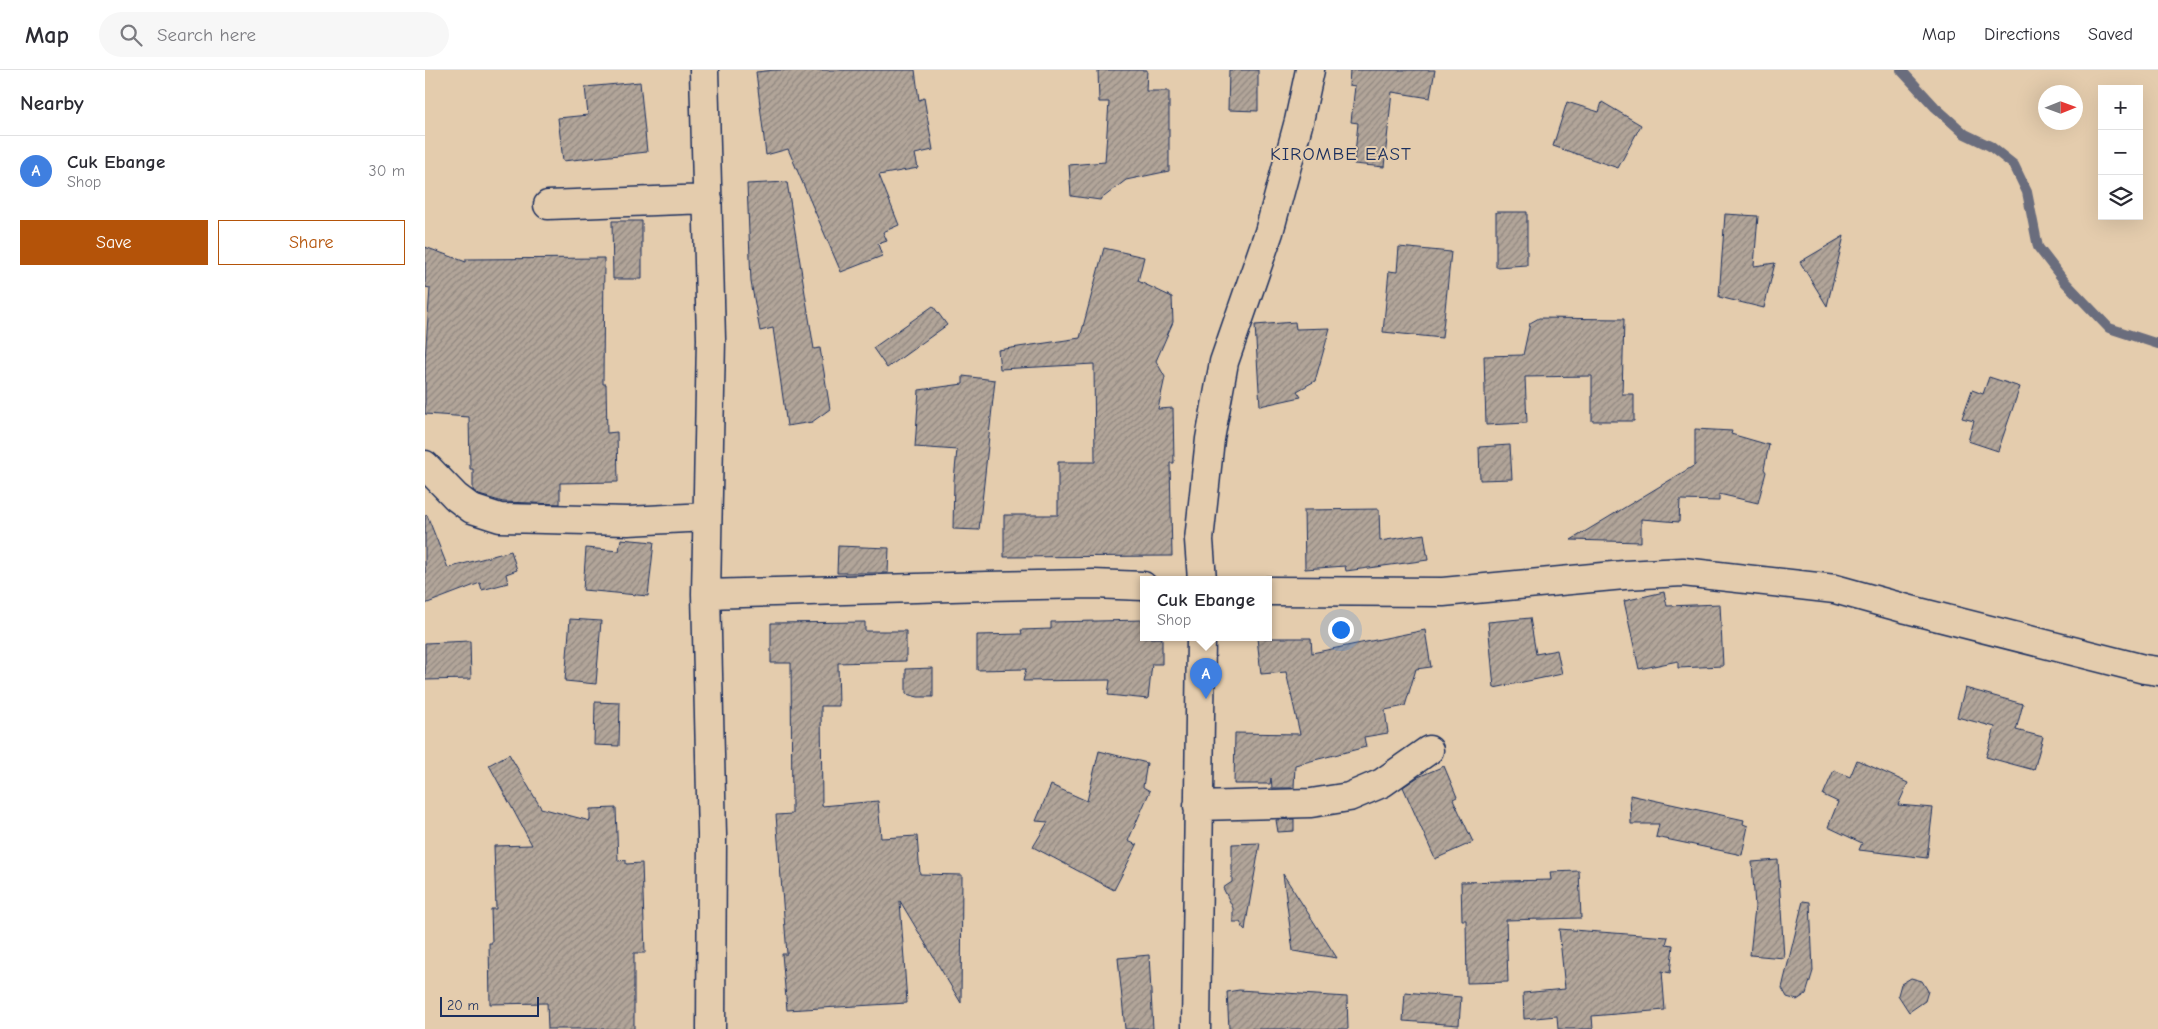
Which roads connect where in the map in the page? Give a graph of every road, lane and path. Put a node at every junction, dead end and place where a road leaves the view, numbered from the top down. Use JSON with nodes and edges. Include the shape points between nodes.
{"nodes":[{"id":1,"x":704,"y":70,"type":"edge"},
{"id":2,"x":1310,"y":70,"type":"edge"},
{"id":3,"x":708,"y":198,"type":"junction"},
{"id":4,"x":548,"y":205,"type":"dead end"},
{"id":5,"x":425,"y":465,"type":"edge"},
{"id":6,"x":707,"y":517,"type":"junction"},
{"id":7,"x":1202,"y":576,"type":"edge"},
{"id":8,"x":1140,"y":586,"type":"edge"},
{"id":9,"x":1272,"y":591,"type":"edge"},
{"id":10,"x":706,"y":594,"type":"junction"},
{"id":11,"x":1201,"y":641,"type":"edge"},
{"id":12,"x":2158,"y":671,"type":"edge"},
{"id":13,"x":1429,"y":750,"type":"dead end"},
{"id":14,"x":1198,"y":806,"type":"junction"},
{"id":15,"x":711,"y":1029,"type":"edge"},
{"id":16,"x":1196,"y":1029,"type":"edge"}],
"edges":[{"from":1,"to":3,"type":"street"},
{"from":2,"to":7,"type":"street","via":[[1269,232],[1224,362],[1210,439],[1199,540]]},
{"from":3,"to":4,"type":"street"},
{"from":3,"to":6,"type":"street","via":[[711,339]]},
{"from":5,"to":6,"type":"street","via":[[472,509],[500,518],[628,521]]},
{"from":6,"to":10,"type":"street"},
{"from":8,"to":10,"type":"street","via":[[1093,584]]},
{"from":9,"to":12,"type":"street","via":[[1443,592],[1683,572],[1835,589]]},
{"from":10,"to":15,"type":"street","via":[[712,835]]},
{"from":11,"to":14,"type":"street"},
{"from":13,"to":14,"type":"street","via":[[1382,783],[1349,797],[1311,803]]},
{"from":14,"to":16,"type":"street"}]}
